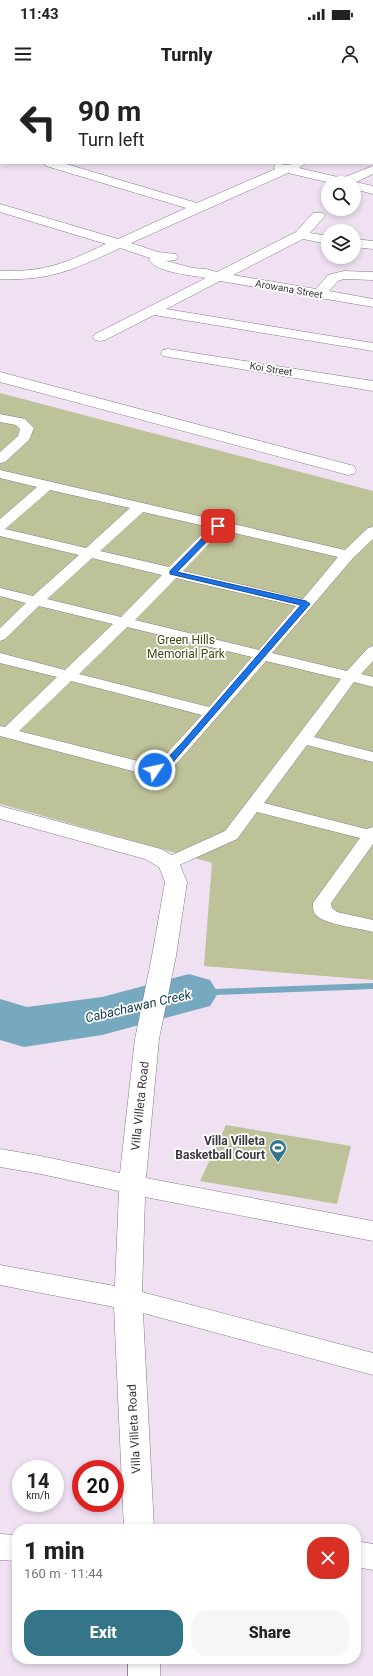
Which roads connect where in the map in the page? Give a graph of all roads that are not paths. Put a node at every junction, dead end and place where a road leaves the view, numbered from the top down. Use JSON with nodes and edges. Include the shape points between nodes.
{"nodes":[{"id":1,"x":53,"y":164,"type":"edge"},
{"id":2,"x":270,"y":164,"type":"edge"},
{"id":3,"x":297,"y":164,"type":"edge"},
{"id":4,"x":286,"y":168,"type":"junction"},
{"id":5,"x":373,"y":170,"type":"edge"},
{"id":6,"x":321,"y":176,"type":"edge"},
{"id":7,"x":361,"y":176,"type":"edge"},
{"id":8,"x":361,"y":187,"type":"edge"},
{"id":9,"x":373,"y":190,"type":"edge"},
{"id":10,"x":198,"y":206,"type":"junction"},
{"id":11,"x":0,"y":208,"type":"edge"},
{"id":12,"x":318,"y":216,"type":"dead end"},
{"id":13,"x":301,"y":235,"type":"junction"},
{"id":14,"x":321,"y":239,"type":"edge"},
{"id":15,"x":117,"y":243,"type":"junction"},
{"id":16,"x":361,"y":244,"type":"edge"},
{"id":17,"x":373,"y":245,"type":"edge"},
{"id":18,"x":0,"y":275,"type":"edge"},
{"id":19,"x":213,"y":275,"type":"junction"},
{"id":20,"x":373,"y":276,"type":"edge"},
{"id":21,"x":319,"y":294,"type":"junction"},
{"id":22,"x":373,"y":303,"type":"edge"},
{"id":23,"x":153,"y":311,"type":"junction"},
{"id":24,"x":100,"y":337,"type":"dead end"},
{"id":25,"x":373,"y":347,"type":"edge"},
{"id":26,"x":168,"y":353,"type":"dead end"},
{"id":27,"x":0,"y":377,"type":"edge"},
{"id":28,"x":373,"y":386,"type":"edge"},
{"id":29,"x":0,"y":418,"type":"edge"},
{"id":30,"x":0,"y":459,"type":"edge"},
{"id":31,"x":348,"y":470,"type":"dead end"},
{"id":32,"x":0,"y":474,"type":"edge"},
{"id":33,"x":46,"y":486,"type":"junction"},
{"id":34,"x":140,"y":507,"type":"junction"},
{"id":35,"x":0,"y":526,"type":"edge"},
{"id":36,"x":218,"y":526,"type":"junction"},
{"id":37,"x":373,"y":531,"type":"edge"},
{"id":38,"x":0,"y":532,"type":"edge"},
{"id":39,"x":89,"y":553,"type":"junction"},
{"id":40,"x":348,"y":555,"type":"junction"},
{"id":41,"x":172,"y":573,"type":"junction"},
{"id":42,"x":0,"y":592,"type":"edge"},
{"id":43,"x":37,"y":600,"type":"junction"},
{"id":44,"x":306,"y":604,"type":"junction"},
{"id":45,"x":125,"y":621,"type":"junction"},
{"id":46,"x":0,"y":636,"type":"edge"},
{"id":47,"x":373,"y":651,"type":"edge"},
{"id":48,"x":262,"y":655,"type":"junction"},
{"id":49,"x":0,"y":658,"type":"edge"},
{"id":50,"x":68,"y":676,"type":"junction"},
{"id":51,"x":351,"y":676,"type":"junction"},
{"id":52,"x":373,"y":682,"type":"edge"},
{"id":53,"x":212,"y":713,"type":"junction"},
{"id":54,"x":4,"y":732,"type":"edge"},
{"id":55,"x":304,"y":739,"type":"junction"},
{"id":56,"x":373,"y":757,"type":"edge"},
{"id":57,"x":253,"y":806,"type":"junction"},
{"id":58,"x":0,"y":812,"type":"edge"},
{"id":59,"x":372,"y":834,"type":"edge"},
{"id":60,"x":169,"y":863,"type":"junction"},
{"id":61,"x":373,"y":926,"type":"edge"},
{"id":62,"x":0,"y":1158,"type":"edge"},
{"id":63,"x":132,"y":1186,"type":"junction"},
{"id":64,"x":373,"y":1231,"type":"edge"},
{"id":65,"x":0,"y":1276,"type":"edge"},
{"id":66,"x":128,"y":1299,"type":"junction"},
{"id":67,"x":373,"y":1364,"type":"edge"},
{"id":68,"x":138,"y":1524,"type":"edge"},
{"id":69,"x":0,"y":1547,"type":"edge"},
{"id":70,"x":12,"y":1548,"type":"edge"},
{"id":71,"x":361,"y":1555,"type":"edge"},
{"id":72,"x":373,"y":1557,"type":"edge"},
{"id":73,"x":144,"y":1664,"type":"edge"},
{"id":74,"x":144,"y":1676,"type":"edge"}],
"edges":[{"from":1,"to":10,"type":"street"},
{"from":2,"to":4,"type":"street"},
{"from":3,"to":4,"type":"street"},
{"from":4,"to":6,"type":"street"},
{"from":4,"to":10,"type":"street"},
{"from":5,"to":7,"type":"street"},
{"from":8,"to":9,"type":"street"},
{"from":10,"to":15,"type":"street"},
{"from":11,"to":15,"type":"street"},
{"from":12,"to":13,"type":"street"},
{"from":13,"to":14,"type":"street"},
{"from":13,"to":19,"type":"street"},
{"from":15,"to":18,"type":"street","via":[[53,272],[31,276]]},
{"from":15,"to":19,"type":"street","name":"Arowana Street","via":[[157,256],[156,260],[159,263]]},
{"from":16,"to":17,"type":"street"},
{"from":19,"to":21,"type":"street","name":"Arowana Street"},
{"from":19,"to":23,"type":"street"},
{"from":20,"to":21,"type":"street","via":[[359,274],[333,278]]},
{"from":21,"to":22,"type":"street","name":"Arowana Street"},
{"from":23,"to":24,"type":"street"},
{"from":23,"to":25,"type":"street"},
{"from":26,"to":28,"type":"street","name":"Koi Street"},
{"from":27,"to":31,"type":"street"},
{"from":29,"to":30,"type":"lane","via":[[20,422],[27,428],[24,437]]},
{"from":32,"to":33,"type":"lane"},
{"from":33,"to":34,"type":"lane"},
{"from":33,"to":35,"type":"lane"},
{"from":34,"to":36,"type":"lane"},
{"from":34,"to":39,"type":"lane"},
{"from":36,"to":40,"type":"lane"},
{"from":36,"to":41,"type":"lane"},
{"from":37,"to":40,"type":"lane"},
{"from":38,"to":39,"type":"lane"},
{"from":39,"to":41,"type":"lane"},
{"from":39,"to":43,"type":"lane"},
{"from":40,"to":44,"type":"lane"},
{"from":41,"to":44,"type":"lane"},
{"from":41,"to":45,"type":"lane"},
{"from":42,"to":43,"type":"lane"},
{"from":43,"to":45,"type":"lane"},
{"from":43,"to":46,"type":"lane"},
{"from":44,"to":48,"type":"lane"},
{"from":45,"to":48,"type":"lane"},
{"from":45,"to":50,"type":"lane"},
{"from":47,"to":51,"type":"lane"},
{"from":48,"to":51,"type":"lane"},
{"from":48,"to":53,"type":"lane"},
{"from":49,"to":50,"type":"lane"},
{"from":50,"to":53,"type":"lane"},
{"from":50,"to":54,"type":"lane"},
{"from":51,"to":52,"type":"lane"},
{"from":51,"to":55,"type":"lane"},
{"from":53,"to":54,"type":"lane","via":[[164,767],[155,770]]},
{"from":55,"to":56,"type":"lane"},
{"from":55,"to":57,"type":"lane"},
{"from":57,"to":59,"type":"lane"},
{"from":57,"to":60,"type":"lane","via":[[231,836]]},
{"from":58,"to":60,"type":"street","via":[[153,854]]},
{"from":59,"to":61,"type":"lane","via":[[322,903],[323,911],[331,916]]},
{"from":60,"to":63,"type":"street","name":"Villa Villeta Road","via":[[176,882],[147,1039]]},
{"from":62,"to":63,"type":"street","via":[[41,1164]]},
{"from":63,"to":64,"type":"street"},
{"from":63,"to":66,"type":"street","name":"Villa Villeta Road"},
{"from":65,"to":66,"type":"street"},
{"from":66,"to":67,"type":"street"},
{"from":66,"to":68,"type":"street","name":"Villa Villeta Road"},
{"from":69,"to":70,"type":"street"},
{"from":71,"to":72,"type":"street"},
{"from":73,"to":74,"type":"street"}]}
